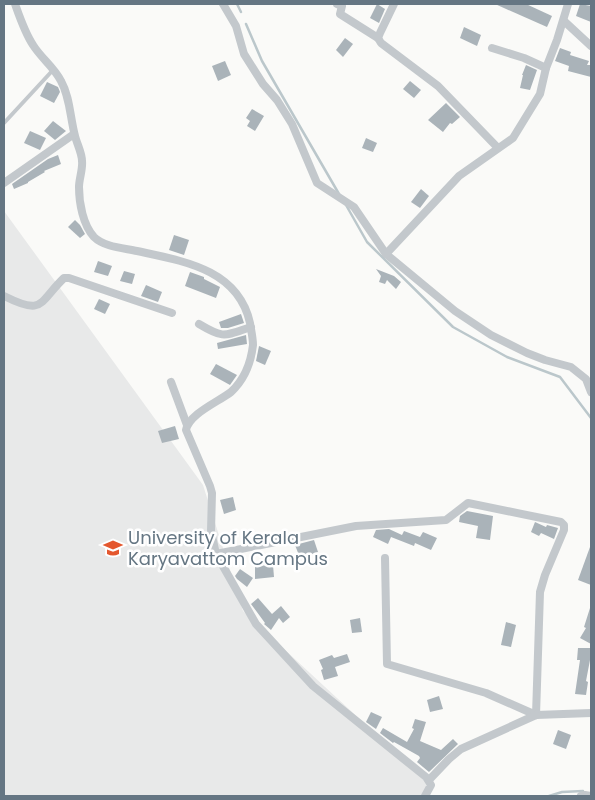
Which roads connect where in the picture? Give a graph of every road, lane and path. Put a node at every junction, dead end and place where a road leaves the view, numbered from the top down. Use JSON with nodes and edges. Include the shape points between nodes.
{"nodes":[{"id":1,"x":15,"y":4,"type":"edge"},
{"id":2,"x":223,"y":4,"type":"edge"},
{"id":3,"x":338,"y":4,"type":"edge"},
{"id":4,"x":394,"y":4,"type":"edge"},
{"id":5,"x":568,"y":4,"type":"edge"},
{"id":6,"x":564,"y":21,"type":"junction"},
{"id":7,"x":378,"y":38,"type":"junction"},
{"id":8,"x":591,"y":46,"type":"edge"},
{"id":9,"x":492,"y":48,"type":"dead end"},
{"id":10,"x":546,"y":68,"type":"junction"},
{"id":11,"x":53,"y":70,"type":"junction"},
{"id":12,"x":4,"y":123,"type":"edge"},
{"id":13,"x":74,"y":134,"type":"junction"},
{"id":14,"x":498,"y":148,"type":"junction"},
{"id":15,"x":4,"y":183,"type":"edge"},
{"id":16,"x":386,"y":254,"type":"junction"},
{"id":17,"x":4,"y":296,"type":"edge"},
{"id":18,"x":172,"y":313,"type":"dead end"},
{"id":19,"x":199,"y":324,"type":"dead end"},
{"id":20,"x":251,"y":327,"type":"junction"},
{"id":21,"x":171,"y":382,"type":"dead end"},
{"id":22,"x":591,"y":392,"type":"edge"},
{"id":23,"x":187,"y":425,"type":"junction"},
{"id":24,"x":216,"y":554,"type":"junction"},
{"id":25,"x":385,"y":558,"type":"dead end"},
{"id":26,"x":591,"y":713,"type":"edge"},
{"id":27,"x":536,"y":715,"type":"junction"},
{"id":28,"x":430,"y":780,"type":"junction"},
{"id":29,"x":424,"y":796,"type":"edge"},
{"id":30,"x":581,"y":796,"type":"edge"},
{"id":31,"x":591,"y":796,"type":"edge"}],
"edges":[{"from":1,"to":11,"type":"street","via":[[34,46]]},
{"from":2,"to":16,"type":"street","via":[[236,26],[244,54],[292,124],[317,182],[354,207]]},
{"from":3,"to":7,"type":"street","via":[[342,6],[340,14]]},
{"from":4,"to":7,"type":"street"},
{"from":5,"to":6,"type":"street"},
{"from":6,"to":8,"type":"street"},
{"from":6,"to":10,"type":"street"},
{"from":7,"to":14,"type":"street","via":[[438,86]]},
{"from":9,"to":10,"type":"street"},
{"from":10,"to":14,"type":"street","via":[[540,94],[512,138]]},
{"from":11,"to":12,"type":"lane"},
{"from":11,"to":13,"type":"street","via":[[66,90]]},
{"from":13,"to":15,"type":"street"},
{"from":13,"to":20,"type":"street","via":[[82,161],[79,187],[82,209],[94,237],[117,247],[183,262],[222,279],[242,299]]},
{"from":14,"to":16,"type":"street","via":[[459,176]]},
{"from":16,"to":22,"type":"street","via":[[455,311],[491,335],[527,353],[579,372]]},
{"from":17,"to":18,"type":"street","via":[[29,306],[38,305],[64,278],[70,278]]},
{"from":19,"to":20,"type":"street","via":[[222,336]]},
{"from":20,"to":23,"type":"street","via":[[251,358],[243,377],[231,391]]},
{"from":21,"to":23,"type":"street"},
{"from":23,"to":24,"type":"street","via":[[186,434],[212,493],[211,531]]},
{"from":24,"to":27,"type":"street","via":[[356,526],[446,520],[468,503],[561,522],[564,530],[540,592]]},
{"from":24,"to":28,"type":"street","via":[[256,624],[290,662],[313,686]]},
{"from":25,"to":27,"type":"street","via":[[387,664],[486,693]]},
{"from":26,"to":27,"type":"street"},
{"from":27,"to":28,"type":"street","via":[[461,749]]},
{"from":28,"to":29,"type":"street","via":[[429,790]]},
{"from":30,"to":31,"type":"street"}]}
